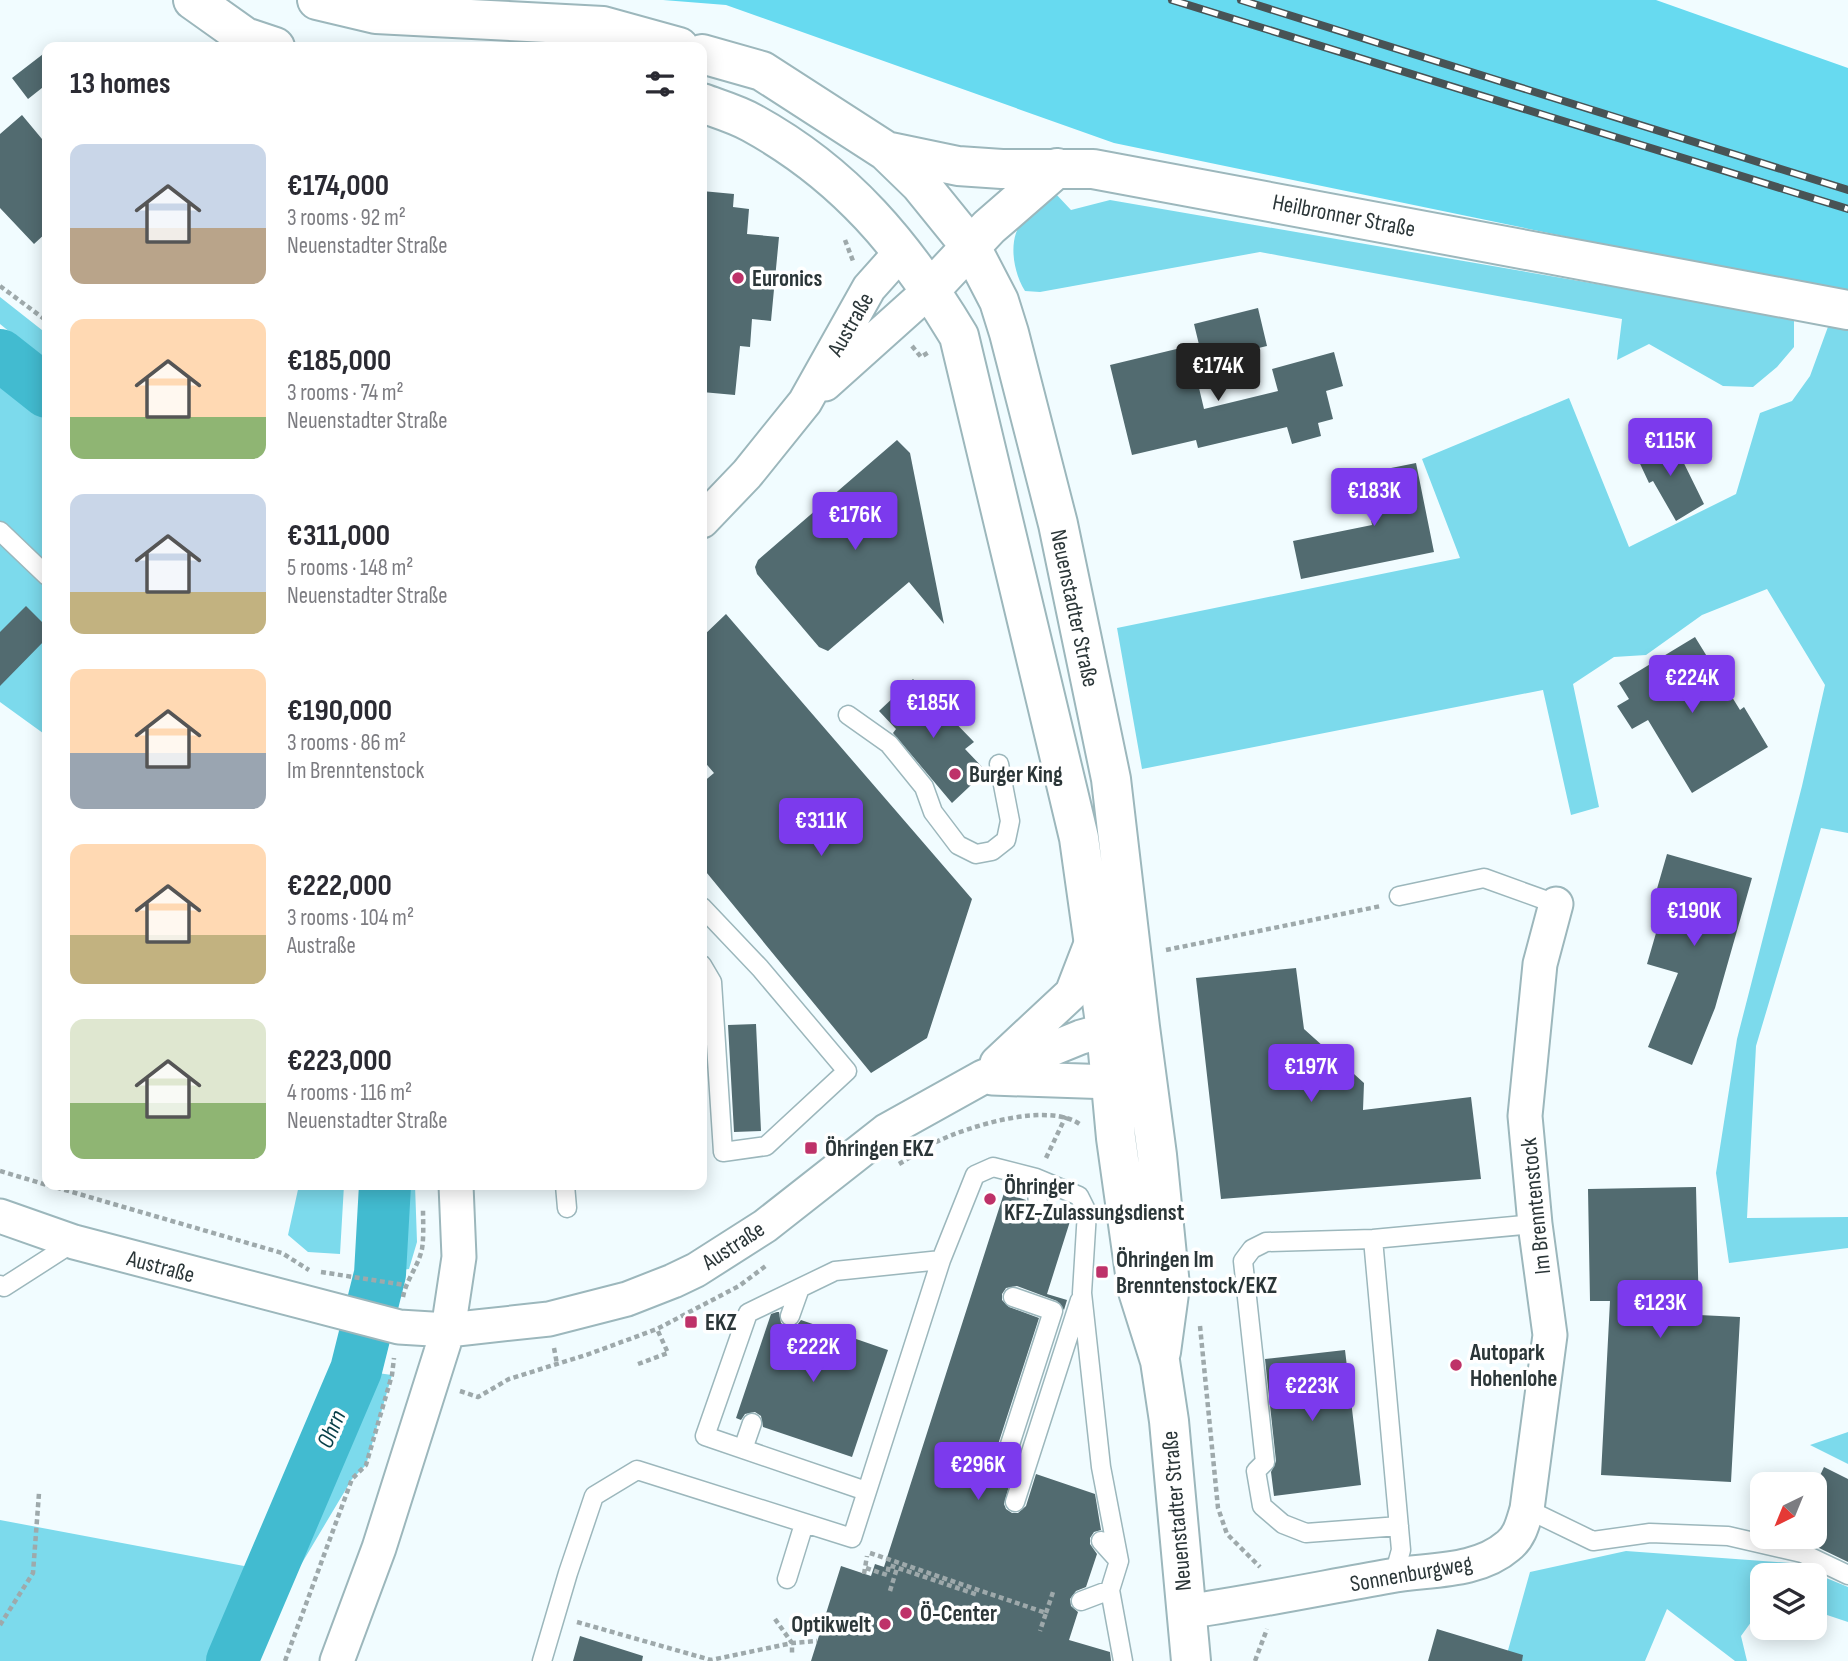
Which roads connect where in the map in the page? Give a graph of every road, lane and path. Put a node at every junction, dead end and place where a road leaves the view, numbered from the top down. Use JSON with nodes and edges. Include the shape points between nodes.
{"nodes":[{"id":1,"x":193,"y":0,"type":"edge"},
{"id":2,"x":317,"y":0,"type":"edge"},
{"id":3,"x":260,"y":42,"type":"edge"},
{"id":4,"x":661,"y":42,"type":"edge"},
{"id":5,"x":707,"y":55,"type":"edge"},
{"id":6,"x":707,"y":105,"type":"edge"},
{"id":7,"x":886,"y":151,"type":"junction"},
{"id":8,"x":1058,"y":168,"type":"junction"},
{"id":9,"x":1002,"y":169,"type":"junction"},
{"id":10,"x":942,"y":211,"type":"junction"},
{"id":11,"x":971,"y":247,"type":"junction"},
{"id":12,"x":902,"y":251,"type":"junction"},
{"id":13,"x":0,"y":286,"type":"edge"},
{"id":14,"x":931,"y":289,"type":"junction"},
{"id":15,"x":1848,"y":310,"type":"edge"},
{"id":16,"x":42,"y":317,"type":"edge"},
{"id":17,"x":805,"y":402,"type":"junction"},
{"id":18,"x":707,"y":516,"type":"edge"},
{"id":19,"x":0,"y":531,"type":"edge"},
{"id":20,"x":42,"y":571,"type":"edge"},
{"id":21,"x":848,"y":715,"type":"dead end"},
{"id":22,"x":999,"y":764,"type":"dead end"},
{"id":23,"x":1399,"y":896,"type":"joint"},
{"id":24,"x":1556,"y":904,"type":"joint"},
{"id":25,"x":707,"y":912,"type":"edge"},
{"id":26,"x":1094,"y":936,"type":"junction"},
{"id":27,"x":1166,"y":950,"type":"dead end"},
{"id":28,"x":707,"y":974,"type":"edge"},
{"id":29,"x":1123,"y":1029,"type":"junction"},
{"id":30,"x":983,"y":1077,"type":"junction"},
{"id":31,"x":1129,"y":1080,"type":"junction"},
{"id":32,"x":1065,"y":1116,"type":"dead end"},
{"id":33,"x":0,"y":1171,"type":"edge"},
{"id":34,"x":1036,"y":1178,"type":"junction"},
{"id":35,"x":42,"y":1183,"type":"edge"},
{"id":36,"x":65,"y":1190,"type":"edge"},
{"id":37,"x":456,"y":1190,"type":"edge"},
{"id":38,"x":565,"y":1190,"type":"edge"},
{"id":39,"x":424,"y":1197,"type":"dead end"},
{"id":40,"x":1038,"y":1204,"type":"dead end"},
{"id":41,"x":567,"y":1208,"type":"dead end"},
{"id":42,"x":0,"y":1216,"type":"edge"},
{"id":43,"x":1535,"y":1224,"type":"junction"},
{"id":44,"x":1373,"y":1239,"type":"junction"},
{"id":45,"x":74,"y":1242,"type":"junction"},
{"id":46,"x":941,"y":1260,"type":"junction"},
{"id":47,"x":405,"y":1285,"type":"junction"},
{"id":48,"x":0,"y":1286,"type":"edge"},
{"id":49,"x":309,"y":1286,"type":"junction"},
{"id":50,"x":800,"y":1288,"type":"junction"},
{"id":51,"x":1082,"y":1293,"type":"junction"},
{"id":52,"x":1013,"y":1297,"type":"dead end"},
{"id":53,"x":790,"y":1316,"type":"dead end"},
{"id":54,"x":1200,"y":1319,"type":"dead end"},
{"id":55,"x":399,"y":1327,"type":"junction"},
{"id":56,"x":657,"y":1329,"type":"dead end"},
{"id":57,"x":448,"y":1330,"type":"junction"},
{"id":58,"x":638,"y":1364,"type":"dead end"},
{"id":59,"x":391,"y":1375,"type":"dead end"},
{"id":60,"x":752,"y":1423,"type":"dead end"},
{"id":61,"x":743,"y":1449,"type":"junction"},
{"id":62,"x":1004,"y":1463,"type":"dead end"},
{"id":63,"x":866,"y":1491,"type":"junction"},
{"id":64,"x":40,"y":1493,"type":"dead end"},
{"id":65,"x":1015,"y":1502,"type":"dead end"},
{"id":66,"x":1527,"y":1509,"type":"junction"},
{"id":67,"x":804,"y":1524,"type":"junction"},
{"id":68,"x":1399,"y":1527,"type":"junction"},
{"id":69,"x":1101,"y":1541,"type":"dead end"},
{"id":70,"x":868,"y":1552,"type":"dead end"},
{"id":71,"x":1119,"y":1561,"type":"junction"},
{"id":72,"x":866,"y":1568,"type":"dead end"},
{"id":73,"x":897,"y":1568,"type":"junction"},
{"id":74,"x":1394,"y":1575,"type":"junction"},
{"id":75,"x":1848,"y":1575,"type":"edge"},
{"id":76,"x":787,"y":1579,"type":"dead end"},
{"id":77,"x":1110,"y":1590,"type":"junction"},
{"id":78,"x":890,"y":1591,"type":"dead end"},
{"id":79,"x":1053,"y":1592,"type":"dead end"},
{"id":80,"x":978,"y":1595,"type":"dead end"},
{"id":81,"x":1270,"y":1599,"type":"junction"},
{"id":82,"x":1082,"y":1601,"type":"dead end"},
{"id":83,"x":1046,"y":1612,"type":"junction"},
{"id":84,"x":1185,"y":1612,"type":"junction"},
{"id":85,"x":556,"y":1616,"type":"junction"},
{"id":86,"x":775,"y":1619,"type":"dead end"},
{"id":87,"x":0,"y":1625,"type":"edge"},
{"id":88,"x":1040,"y":1631,"type":"dead end"},
{"id":89,"x":817,"y":1641,"type":"dead end"},
{"id":90,"x":792,"y":1643,"type":"junction"},
{"id":91,"x":792,"y":1654,"type":"dead end"},
{"id":92,"x":285,"y":1661,"type":"edge"},
{"id":93,"x":337,"y":1661,"type":"edge"},
{"id":94,"x":542,"y":1661,"type":"edge"},
{"id":95,"x":1123,"y":1661,"type":"edge"},
{"id":96,"x":1191,"y":1661,"type":"edge"}],
"edges":[{"from":1,"to":3,"type":"main road","via":[[245,37]]},
{"from":2,"to":4,"type":"main road","via":[[376,13],[603,26]]},
{"from":5,"to":7,"type":"main road","via":[[762,71]]},
{"from":6,"to":12,"type":"main road","via":[[750,122],[817,164],[862,205]]},
{"from":7,"to":9,"type":"main road","name":"Heilbronner Straße","via":[[958,166]]},
{"from":7,"to":10,"type":"main road"},
{"from":8,"to":9,"type":"main road","name":"Heilbronner Straße"},
{"from":8,"to":11,"type":"main road","via":[[1012,205]]},
{"from":8,"to":15,"type":"main road","name":"Heilbronner Straße","via":[[1094,169]]},
{"from":9,"to":10,"type":"main road"},
{"from":10,"to":11,"type":"main road","name":"Neuenstadter Straße"},
{"from":10,"to":12,"type":"main road"},
{"from":11,"to":14,"type":"main road"},
{"from":11,"to":29,"type":"main road","name":"Neuenstadter Straße","via":[[1009,333],[1058,524],[1111,779]]},
{"from":12,"to":14,"type":"main road"},
{"from":12,"to":17,"type":"street","name":"Austraße","via":[[869,288]]},
{"from":13,"to":16,"type":"path"},
{"from":14,"to":17,"type":"street","name":"Austraße"},
{"from":14,"to":26,"type":"main road","name":"Neuenstadter Straße","via":[[959,336],[1079,838]]},
{"from":17,"to":18,"type":"street","name":"Austraße"},
{"from":19,"to":20,"type":"lane"},
{"from":21,"to":22,"type":"lane","via":[[890,744],[924,788],[933,813],[958,845],[976,854],[992,851],[1006,840],[1010,821]]},
{"from":23,"to":24,"type":"lane","via":[[1484,878]]},
{"from":23,"to":27,"type":"path","via":[[1382,906]]},
{"from":24,"to":43,"type":"street","name":"Im Brenntenstock","via":[[1540,964],[1525,1116]]},
{"from":25,"to":28,"type":"lane","via":[[847,1071],[766,1146],[723,1152],[712,982]]},
{"from":26,"to":29,"type":"main road","name":"Neuenstadter Straße"},
{"from":26,"to":30,"type":"street","name":"Austraße","via":[[1072,993]]},
{"from":29,"to":30,"type":"street","name":"Austraße","via":[[1081,1037]]},
{"from":29,"to":31,"type":"main road","name":"Neuenstadter Straße"},
{"from":30,"to":31,"type":"street"},
{"from":30,"to":57,"type":"street","name":"Austraße","via":[[886,1131],[765,1226],[673,1281],[627,1299],[549,1319]]},
{"from":31,"to":84,"type":"main road","name":"Neuenstadter Straße","via":[[1116,1138],[1137,1288],[1160,1361],[1169,1421]]},
{"from":32,"to":34,"type":"path"},
{"from":33,"to":35,"type":"path"},
{"from":34,"to":40,"type":"lane"},
{"from":34,"to":46,"type":"lane","via":[[993,1167],[975,1175]]},
{"from":34,"to":51,"type":"lane","via":[[1079,1196],[1087,1212]]},
{"from":36,"to":49,"type":"path","via":[[282,1253]]},
{"from":37,"to":57,"type":"street","via":[[459,1257]]},
{"from":38,"to":41,"type":"lane"},
{"from":39,"to":47,"type":"path","via":[[422,1248]]},
{"from":42,"to":45,"type":"street","name":"Austraße"},
{"from":43,"to":44,"type":"lane"},
{"from":43,"to":66,"type":"street","name":"Im Brenntenstock","via":[[1550,1335]]},
{"from":44,"to":68,"type":"lane"},
{"from":44,"to":68,"type":"lane","via":[[1266,1242],[1252,1249],[1243,1261],[1265,1462],[1256,1471],[1262,1506],[1283,1524],[1306,1533]]},
{"from":45,"to":48,"type":"lane"},
{"from":45,"to":49,"type":"street","name":"Austraße"},
{"from":46,"to":50,"type":"lane","via":[[835,1271]]},
{"from":46,"to":63,"type":"lane"},
{"from":47,"to":49,"type":"path"},
{"from":47,"to":55,"type":"path"},
{"from":49,"to":55,"type":"street","name":"Austraße"},
{"from":50,"to":53,"type":"lane"},
{"from":50,"to":61,"type":"lane","via":[[748,1313],[705,1436]]},
{"from":51,"to":65,"type":"lane"},
{"from":51,"to":71,"type":"lane","via":[[1101,1467]]},
{"from":52,"to":62,"type":"lane","via":[[1053,1311]]},
{"from":54,"to":81,"type":"path","via":[[1219,1508],[1227,1534],[1267,1574]]},
{"from":55,"to":57,"type":"street","name":"Austraße"},
{"from":56,"to":58,"type":"path","via":[[668,1353]]},
{"from":57,"to":93,"type":"street","via":[[379,1548]]},
{"from":59,"to":92,"type":"path","via":[[366,1465],[352,1479]]},
{"from":60,"to":61,"type":"lane"},
{"from":61,"to":63,"type":"lane"},
{"from":63,"to":67,"type":"lane","via":[[852,1538]]},
{"from":64,"to":87,"type":"path","via":[[33,1573]]},
{"from":66,"to":74,"type":"street","name":"Sonnenburgweg","via":[[1518,1535],[1492,1556],[1460,1567]]},
{"from":66,"to":75,"type":"lane","via":[[1593,1541],[1650,1533],[1728,1536],[1802,1553]]},
{"from":67,"to":76,"type":"lane"},
{"from":67,"to":85,"type":"lane","via":[[637,1470],[594,1496]]},
{"from":68,"to":74,"type":"lane","via":[[1401,1550]]},
{"from":69,"to":71,"type":"lane"},
{"from":70,"to":83,"type":"path"},
{"from":71,"to":77,"type":"lane"},
{"from":72,"to":73,"type":"path","via":[[887,1575],[890,1565]]},
{"from":73,"to":78,"type":"path"},
{"from":73,"to":80,"type":"path"},
{"from":74,"to":81,"type":"street","name":"Sonnenburgweg"},
{"from":77,"to":82,"type":"lane"},
{"from":77,"to":95,"type":"lane"},
{"from":79,"to":83,"type":"path"},
{"from":81,"to":84,"type":"street","name":"Sonnenburgweg"},
{"from":83,"to":88,"type":"path"},
{"from":84,"to":96,"type":"main road","name":"Neuenstadter Straße"},
{"from":85,"to":90,"type":"path","via":[[711,1660]]},
{"from":85,"to":94,"type":"lane"},
{"from":86,"to":90,"type":"path"},
{"from":89,"to":90,"type":"path"},
{"from":90,"to":91,"type":"path"}]}
